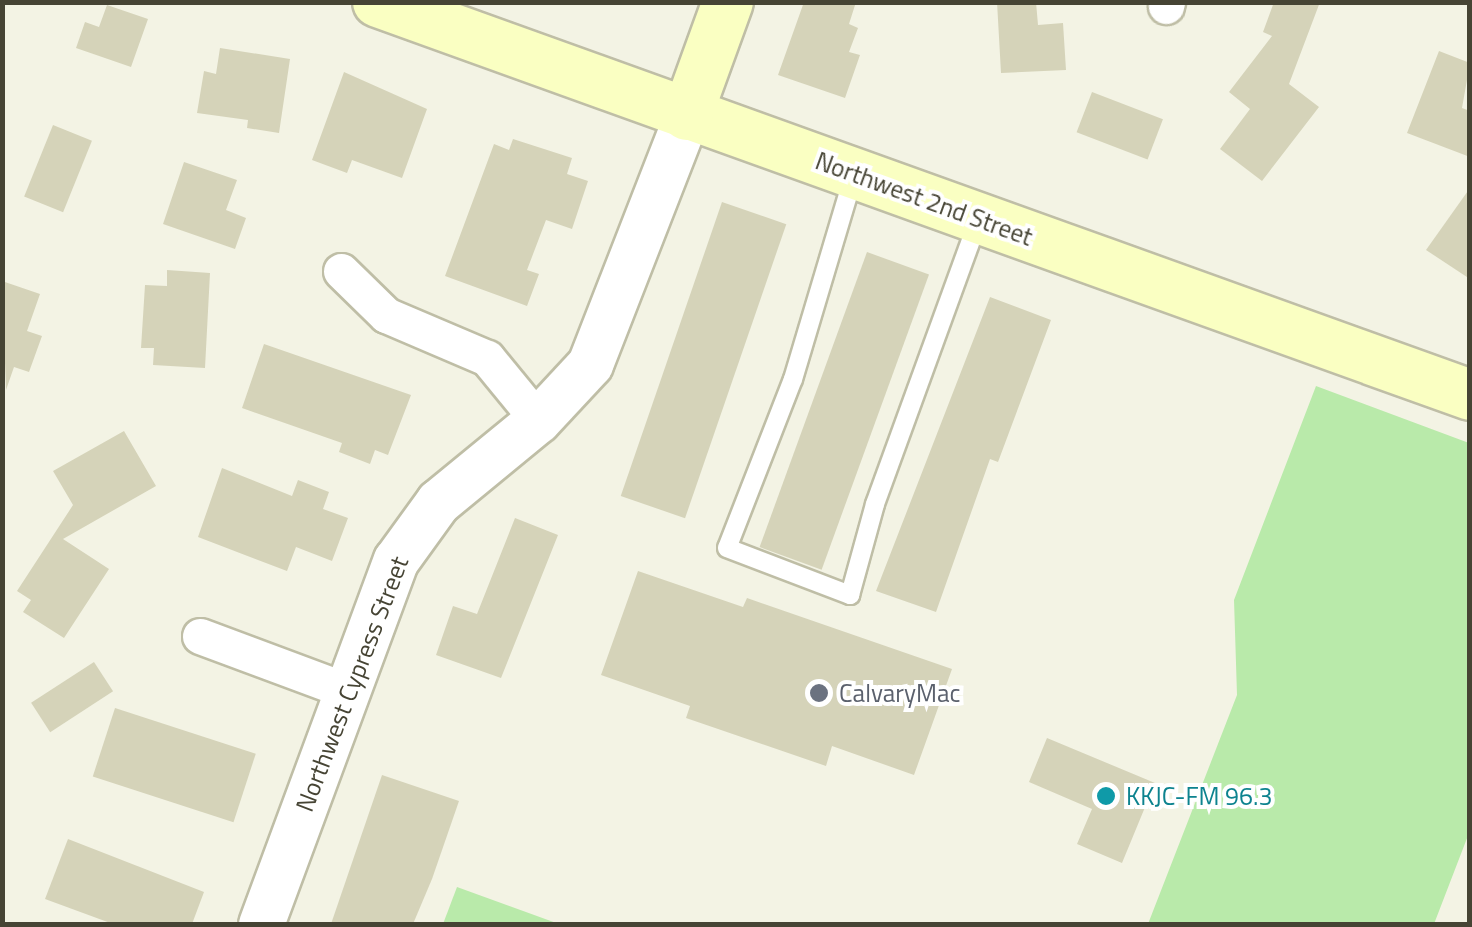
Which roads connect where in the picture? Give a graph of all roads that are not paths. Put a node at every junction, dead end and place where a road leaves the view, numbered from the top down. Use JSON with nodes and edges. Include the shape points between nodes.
{"nodes":[{"id":1,"x":378,"y":2,"type":"edge"},
{"id":2,"x":728,"y":2,"type":"edge"},
{"id":3,"x":687,"y":115,"type":"junction"},
{"id":4,"x":854,"y":174,"type":"junction"},
{"id":5,"x":980,"y":219,"type":"junction"},
{"id":6,"x":341,"y":271,"type":"dead end"},
{"id":7,"x":1470,"y":395,"type":"edge"},
{"id":8,"x":538,"y":420,"type":"junction"},
{"id":9,"x":200,"y":636,"type":"dead end"},
{"id":10,"x":348,"y":690,"type":"junction"},
{"id":11,"x":261,"y":924,"type":"edge"}],
"edges":[{"from":1,"to":3,"type":"main road","name":"Northwest 2nd Street"},
{"from":2,"to":3,"type":"main road"},
{"from":3,"to":4,"type":"main road","name":"Northwest 2nd Street"},
{"from":3,"to":8,"type":"street","name":"Northwest Cypress Street","via":[[607,332],[574,386]]},
{"from":4,"to":5,"type":"main road","name":"Northwest 2nd Street"},
{"from":4,"to":5,"type":"lane","via":[[793,379],[728,548],[850,595],[876,504]]},
{"from":5,"to":7,"type":"main road","name":"Northwest 2nd Street"},
{"from":6,"to":8,"type":"street","via":[[386,315],[488,358]]},
{"from":8,"to":10,"type":"street","name":"Northwest Cypress Street","via":[[416,528],[396,560]]},
{"from":9,"to":10,"type":"street"},
{"from":10,"to":11,"type":"street","name":"Northwest Cypress Street"}]}
